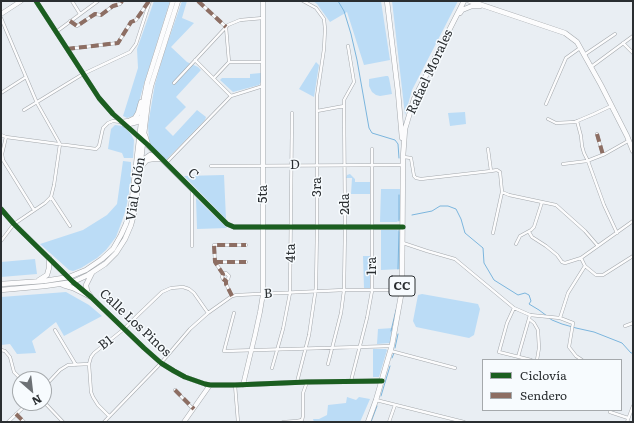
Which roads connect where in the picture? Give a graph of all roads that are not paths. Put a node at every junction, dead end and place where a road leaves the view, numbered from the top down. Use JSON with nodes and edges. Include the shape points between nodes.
{"nodes":[{"id":1,"x":21,"y":1,"type":"edge"},
{"id":2,"x":36,"y":1,"type":"edge"},
{"id":3,"x":72,"y":1,"type":"edge"},
{"id":4,"x":98,"y":1,"type":"edge"},
{"id":5,"x":122,"y":1,"type":"edge"},
{"id":6,"x":149,"y":1,"type":"edge"},
{"id":7,"x":174,"y":1,"type":"edge"},
{"id":8,"x":178,"y":1,"type":"edge"},
{"id":9,"x":198,"y":1,"type":"edge"},
{"id":10,"x":263,"y":1,"type":"edge"},
{"id":11,"x":303,"y":1,"type":"edge"},
{"id":12,"x":387,"y":1,"type":"edge"},
{"id":13,"x":464,"y":1,"type":"edge"},
{"id":14,"x":470,"y":1,"type":"edge"},
{"id":15,"x":481,"y":1,"type":"edge"},
{"id":16,"x":484,"y":6,"type":"junction"},
{"id":17,"x":1,"y":14,"type":"edge"},
{"id":18,"x":80,"y":14,"type":"junction"},
{"id":19,"x":457,"y":16,"type":"junction"},
{"id":20,"x":1,"y":18,"type":"edge"},
{"id":21,"x":263,"y":18,"type":"junction"},
{"id":22,"x":70,"y":21,"type":"junction"},
{"id":23,"x":226,"y":27,"type":"junction"},
{"id":24,"x":56,"y":32,"type":"junction"},
{"id":25,"x":615,"y":34,"type":"dead end"},
{"id":26,"x":633,"y":36,"type":"edge"},
{"id":27,"x":623,"y":43,"type":"junction"},
{"id":28,"x":348,"y":46,"type":"dead end"},
{"id":29,"x":580,"y":48,"type":"junction"},
{"id":30,"x":67,"y":49,"type":"junction"},
{"id":31,"x":633,"y":53,"type":"edge"},
{"id":32,"x":584,"y":55,"type":"junction"},
{"id":33,"x":195,"y":60,"type":"junction"},
{"id":34,"x":229,"y":62,"type":"junction"},
{"id":35,"x":263,"y":62,"type":"junction"},
{"id":36,"x":591,"y":67,"type":"junction"},
{"id":37,"x":83,"y":74,"type":"junction"},
{"id":38,"x":26,"y":77,"type":"junction"},
{"id":39,"x":214,"y":78,"type":"junction"},
{"id":40,"x":147,"y":83,"type":"junction"},
{"id":41,"x":174,"y":83,"type":"dead end"},
{"id":42,"x":263,"y":83,"type":"junction"},
{"id":43,"x":1,"y":93,"type":"edge"},
{"id":44,"x":231,"y":96,"type":"junction"},
{"id":45,"x":37,"y":103,"type":"junction"},
{"id":46,"x":546,"y":104,"type":"dead end"},
{"id":47,"x":344,"y":106,"type":"junction"},
{"id":48,"x":611,"y":106,"type":"junction"},
{"id":49,"x":24,"y":110,"type":"dead end"},
{"id":50,"x":317,"y":111,"type":"junction"},
{"id":51,"x":147,"y":113,"type":"junction"},
{"id":52,"x":292,"y":113,"type":"dead end"},
{"id":53,"x":142,"y":117,"type":"junction"},
{"id":54,"x":548,"y":119,"type":"dead end"},
{"id":55,"x":577,"y":121,"type":"junction"},
{"id":56,"x":124,"y":123,"type":"junction"},
{"id":57,"x":144,"y":131,"type":"junction"},
{"id":58,"x":135,"y":133,"type":"junction"},
{"id":59,"x":597,"y":134,"type":"dead end"},
{"id":60,"x":1,"y":135,"type":"edge"},
{"id":61,"x":6,"y":137,"type":"junction"},
{"id":62,"x":141,"y":139,"type":"junction"},
{"id":63,"x":629,"y":141,"type":"junction"},
{"id":64,"x":60,"y":144,"type":"junction"},
{"id":65,"x":148,"y":145,"type":"junction"},
{"id":66,"x":403,"y":145,"type":"junction"},
{"id":67,"x":372,"y":149,"type":"dead end"},
{"id":68,"x":488,"y":149,"type":"dead end"},
{"id":69,"x":633,"y":151,"type":"edge"},
{"id":70,"x":138,"y":153,"type":"junction"},
{"id":71,"x":603,"y":155,"type":"junction"},
{"id":72,"x":403,"y":157,"type":"junction"},
{"id":73,"x":162,"y":159,"type":"junction"},
{"id":74,"x":141,"y":161,"type":"junction"},
{"id":75,"x":588,"y":161,"type":"junction"},
{"id":76,"x":166,"y":163,"type":"junction"},
{"id":77,"x":563,"y":164,"type":"dead end"},
{"id":78,"x":317,"y":165,"type":"junction"},
{"id":79,"x":345,"y":165,"type":"junction"},
{"id":80,"x":372,"y":165,"type":"junction"},
{"id":81,"x":403,"y":165,"type":"junction"},
{"id":82,"x":138,"y":166,"type":"junction"},
{"id":83,"x":211,"y":166,"type":"dead end"},
{"id":84,"x":263,"y":166,"type":"junction"},
{"id":85,"x":291,"y":166,"type":"junction"},
{"id":86,"x":491,"y":171,"type":"junction"},
{"id":87,"x":192,"y":189,"type":"junction"},
{"id":88,"x":502,"y":192,"type":"junction"},
{"id":89,"x":51,"y":197,"type":"junction"},
{"id":90,"x":542,"y":202,"type":"junction"},
{"id":91,"x":1,"y":209,"type":"edge"},
{"id":92,"x":34,"y":210,"type":"junction"},
{"id":93,"x":633,"y":221,"type":"edge"},
{"id":94,"x":14,"y":224,"type":"junction"},
{"id":95,"x":70,"y":226,"type":"dead end"},
{"id":96,"x":372,"y":226,"type":"junction"},
{"id":97,"x":263,"y":227,"type":"junction"},
{"id":98,"x":291,"y":227,"type":"junction"},
{"id":99,"x":317,"y":227,"type":"junction"},
{"id":100,"x":345,"y":227,"type":"junction"},
{"id":101,"x":403,"y":227,"type":"junction"},
{"id":102,"x":529,"y":232,"type":"junction"},
{"id":103,"x":617,"y":232,"type":"junction"},
{"id":104,"x":493,"y":233,"type":"dead end"},
{"id":105,"x":1,"y":241,"type":"edge"},
{"id":106,"x":403,"y":243,"type":"junction"},
{"id":107,"x":516,"y":244,"type":"dead end"},
{"id":108,"x":246,"y":245,"type":"dead end"},
{"id":109,"x":192,"y":246,"type":"dead end"},
{"id":110,"x":598,"y":246,"type":"junction"},
{"id":111,"x":633,"y":256,"type":"edge"},
{"id":112,"x":49,"y":258,"type":"junction"},
{"id":113,"x":581,"y":258,"type":"junction"},
{"id":114,"x":215,"y":262,"type":"junction"},
{"id":115,"x":246,"y":262,"type":"dead end"},
{"id":116,"x":586,"y":266,"type":"junction"},
{"id":117,"x":93,"y":272,"type":"junction"},
{"id":118,"x":223,"y":274,"type":"junction"},
{"id":119,"x":69,"y":278,"type":"junction"},
{"id":120,"x":37,"y":281,"type":"junction"},
{"id":121,"x":226,"y":281,"type":"junction"},
{"id":122,"x":73,"y":282,"type":"junction"},
{"id":123,"x":1,"y":284,"type":"edge"},
{"id":124,"x":60,"y":284,"type":"junction"},
{"id":125,"x":1,"y":290,"type":"edge"},
{"id":126,"x":344,"y":290,"type":"junction"},
{"id":127,"x":372,"y":290,"type":"junction"},
{"id":128,"x":402,"y":290,"type":"junction"},
{"id":129,"x":316,"y":292,"type":"junction"},
{"id":130,"x":290,"y":293,"type":"junction"},
{"id":131,"x":263,"y":294,"type":"junction"},
{"id":132,"x":232,"y":296,"type":"junction"},
{"id":133,"x":91,"y":297,"type":"junction"},
{"id":134,"x":514,"y":308,"type":"junction"},
{"id":135,"x":234,"y":312,"type":"dead end"},
{"id":136,"x":208,"y":313,"type":"junction"},
{"id":137,"x":530,"y":315,"type":"junction"},
{"id":138,"x":560,"y":318,"type":"junction"},
{"id":139,"x":529,"y":319,"type":"junction"},
{"id":140,"x":633,"y":323,"type":"edge"},
{"id":141,"x":625,"y":326,"type":"dead end"},
{"id":142,"x":124,"y":329,"type":"junction"},
{"id":143,"x":55,"y":330,"type":"dead end"},
{"id":144,"x":359,"y":347,"type":"junction"},
{"id":145,"x":332,"y":348,"type":"junction"},
{"id":146,"x":391,"y":348,"type":"junction"},
{"id":147,"x":305,"y":349,"type":"junction"},
{"id":148,"x":1,"y":350,"type":"edge"},
{"id":149,"x":278,"y":350,"type":"junction"},
{"id":150,"x":251,"y":351,"type":"junction"},
{"id":151,"x":518,"y":357,"type":"junction"},
{"id":152,"x":527,"y":359,"type":"edge"},
{"id":153,"x":537,"y":359,"type":"edge"},
{"id":154,"x":580,"y":359,"type":"edge"},
{"id":155,"x":162,"y":363,"type":"junction"},
{"id":156,"x":89,"y":364,"type":"junction"},
{"id":157,"x":328,"y":364,"type":"dead end"},
{"id":158,"x":76,"y":365,"type":"junction"},
{"id":159,"x":272,"y":368,"type":"dead end"},
{"id":160,"x":455,"y":368,"type":"dead end"},
{"id":161,"x":14,"y":371,"type":"edge"},
{"id":162,"x":52,"y":378,"type":"edge"},
{"id":163,"x":382,"y":380,"type":"junction"},
{"id":164,"x":351,"y":381,"type":"junction"},
{"id":165,"x":298,"y":382,"type":"junction"},
{"id":166,"x":307,"y":382,"type":"junction"},
{"id":167,"x":243,"y":384,"type":"junction"},
{"id":168,"x":210,"y":385,"type":"junction"},
{"id":169,"x":235,"y":385,"type":"junction"},
{"id":170,"x":175,"y":390,"type":"dead end"},
{"id":171,"x":376,"y":400,"type":"junction"},
{"id":172,"x":395,"y":405,"type":"junction"},
{"id":173,"x":633,"y":406,"type":"edge"},
{"id":174,"x":194,"y":409,"type":"junction"},
{"id":175,"x":52,"y":410,"type":"edge"},
{"id":176,"x":19,"y":411,"type":"edge"},
{"id":177,"x":610,"y":412,"type":"dead end"},
{"id":178,"x":16,"y":414,"type":"junction"},
{"id":179,"x":109,"y":416,"type":"junction"},
{"id":180,"x":628,"y":418,"type":"junction"},
{"id":181,"x":8,"y":422,"type":"edge"},
{"id":182,"x":24,"y":422,"type":"edge"},
{"id":183,"x":63,"y":422,"type":"edge"},
{"id":184,"x":104,"y":422,"type":"edge"},
{"id":185,"x":184,"y":422,"type":"edge"},
{"id":186,"x":238,"y":422,"type":"edge"},
{"id":187,"x":283,"y":422,"type":"edge"},
{"id":188,"x":368,"y":422,"type":"edge"},
{"id":189,"x":389,"y":422,"type":"edge"},
{"id":190,"x":464,"y":422,"type":"edge"},
{"id":191,"x":627,"y":422,"type":"edge"}],
"edges":[{"from":1,"to":17,"type":"street"},
{"from":2,"to":24,"type":"street","name":"C"},
{"from":3,"to":18,"type":"street"},
{"from":4,"to":18,"type":"street"},
{"from":5,"to":22,"type":"street","via":[[102,15],[95,14],[77,26]]},
{"from":6,"to":30,"type":"street","via":[[136,20],[131,22],[118,43]]},
{"from":6,"to":37,"type":"street","via":[[136,44],[130,52]]},
{"from":7,"to":40,"type":"main road","name":"Vial Colón"},
{"from":8,"to":51,"type":"main road","name":"Vial Colón","via":[[151,86]]},
{"from":9,"to":23,"type":"street"},
{"from":10,"to":21,"type":"street","name":"5ta"},
{"from":11,"to":50,"type":"street","name":"3ra","via":[[316,8],[324,19],[324,49]]},
{"from":12,"to":66,"type":"main road","number":"CC"},
{"from":13,"to":19,"type":"main road","name":"Rafael Morales","number":"CC"},
{"from":14,"to":16,"type":"main road"},
{"from":15,"to":16,"type":"main road"},
{"from":16,"to":19,"type":"main road","via":[[472,6],[462,10]]},
{"from":16,"to":29,"type":"main road","via":[[565,33],[577,42]]},
{"from":18,"to":22,"type":"street"},
{"from":19,"to":66,"type":"main road","name":"Rafael Morales","number":"CC","via":[[414,99]]},
{"from":20,"to":38,"type":"street"},
{"from":21,"to":23,"type":"street","via":[[240,20]]},
{"from":21,"to":35,"type":"street","name":"5ta"},
{"from":22,"to":24,"type":"street"},
{"from":23,"to":33,"type":"street"},
{"from":23,"to":34,"type":"street"},
{"from":24,"to":30,"type":"street","name":"C"},
{"from":25,"to":32,"type":"street"},
{"from":26,"to":27,"type":"street"},
{"from":27,"to":31,"type":"street"},
{"from":27,"to":36,"type":"street"},
{"from":28,"to":47,"type":"street","name":"2da","via":[[354,82],[344,100]]},
{"from":29,"to":32,"type":"main road"},
{"from":29,"to":46,"type":"street","via":[[566,58]]},
{"from":30,"to":37,"type":"street","name":"C"},
{"from":32,"to":36,"type":"main road"},
{"from":33,"to":39,"type":"street"},
{"from":33,"to":41,"type":"street"},
{"from":34,"to":35,"type":"street"},
{"from":34,"to":39,"type":"street"},
{"from":35,"to":42,"type":"street","name":"5ta"},
{"from":36,"to":48,"type":"main road"},
{"from":37,"to":45,"type":"street"},
{"from":37,"to":56,"type":"street","name":"C","via":[[99,98]]},
{"from":38,"to":43,"type":"street"},
{"from":38,"to":45,"type":"street"},
{"from":39,"to":44,"type":"street"},
{"from":40,"to":53,"type":"main road","name":"Vial Colón"},
{"from":40,"to":56,"type":"main road","via":[[138,113],[133,120]]},
{"from":42,"to":44,"type":"street","via":[[262,86]]},
{"from":42,"to":84,"type":"street","name":"5ta"},
{"from":44,"to":76,"type":"street"},
{"from":45,"to":49,"type":"street"},
{"from":45,"to":64,"type":"street"},
{"from":47,"to":50,"type":"street"},
{"from":47,"to":79,"type":"street","name":"2da"},
{"from":48,"to":55,"type":"street"},
{"from":48,"to":63,"type":"main road"},
{"from":50,"to":78,"type":"street","name":"3ra"},
{"from":51,"to":53,"type":"main road"},
{"from":51,"to":57,"type":"main road","name":"Vial Colón"},
{"from":52,"to":85,"type":"street","name":"4ta"},
{"from":53,"to":56,"type":"main road","via":[[137,122]]},
{"from":53,"to":62,"type":"main road","name":"Vial Colón"},
{"from":54,"to":55,"type":"street","via":[[556,123]]},
{"from":55,"to":75,"type":"street"},
{"from":56,"to":58,"type":"street","name":"C"},
{"from":56,"to":64,"type":"street","via":[[108,123],[103,128],[96,149]]},
{"from":57,"to":62,"type":"main road","name":"Vial Colón"},
{"from":57,"to":65,"type":"main road"},
{"from":58,"to":62,"type":"street","name":"C"},
{"from":58,"to":70,"type":"main road"},
{"from":59,"to":71,"type":"street"},
{"from":60,"to":61,"type":"street"},
{"from":61,"to":64,"type":"street"},
{"from":61,"to":92,"type":"street","via":[[3,160]]},
{"from":62,"to":65,"type":"street","name":"C"},
{"from":62,"to":70,"type":"main road","name":"Vial Colón"},
{"from":62,"to":74,"type":"main road","name":"Vial Colón"},
{"from":63,"to":69,"type":"main road"},
{"from":63,"to":71,"type":"street"},
{"from":64,"to":89,"type":"street"},
{"from":65,"to":73,"type":"street","name":"C"},
{"from":66,"to":72,"type":"main road","number":"CC"},
{"from":67,"to":80,"type":"street","name":"1ra"},
{"from":68,"to":86,"type":"street"},
{"from":70,"to":82,"type":"main road","name":"Vial Colón"},
{"from":71,"to":75,"type":"street"},
{"from":72,"to":81,"type":"main road","number":"CC"},
{"from":72,"to":86,"type":"street","via":[[411,158],[414,176],[421,179]]},
{"from":73,"to":74,"type":"main road","via":[[150,155]]},
{"from":73,"to":76,"type":"street","name":"C"},
{"from":73,"to":82,"type":"main road","via":[[147,160]]},
{"from":74,"to":82,"type":"main road","name":"Vial Colón"},
{"from":75,"to":77,"type":"street"},
{"from":75,"to":103,"type":"street"},
{"from":76,"to":87,"type":"street","name":"C"},
{"from":78,"to":79,"type":"street","name":"D"},
{"from":78,"to":85,"type":"street","name":"D"},
{"from":78,"to":99,"type":"street","name":"3ra"},
{"from":79,"to":80,"type":"street","name":"D"},
{"from":79,"to":100,"type":"street","name":"2da"},
{"from":80,"to":81,"type":"street","name":"D"},
{"from":80,"to":96,"type":"street","name":"1ra"},
{"from":81,"to":101,"type":"main road","number":"CC"},
{"from":82,"to":117,"type":"main road","name":"Vial Colón","via":[[135,210],[131,225],[116,253]]},
{"from":82,"to":119,"type":"main road","name":"Vial Colón","via":[[131,207],[122,235],[113,249],[102,259]]},
{"from":83,"to":84,"type":"street","name":"D"},
{"from":84,"to":85,"type":"street","name":"D"},
{"from":84,"to":97,"type":"street","name":"5ta"},
{"from":85,"to":98,"type":"street","name":"4ta"},
{"from":86,"to":88,"type":"street","via":[[500,172]]},
{"from":87,"to":97,"type":"street","name":"C","via":[[228,224],[234,227]]},
{"from":87,"to":109,"type":"street"},
{"from":88,"to":90,"type":"street"},
{"from":88,"to":104,"type":"street"},
{"from":89,"to":92,"type":"street"},
{"from":89,"to":95,"type":"street"},
{"from":90,"to":102,"type":"street","via":[[534,227]]},
{"from":90,"to":110,"type":"street","via":[[556,205],[586,231]]},
{"from":91,"to":94,"type":"street","name":"Calle Los Pinos"},
{"from":92,"to":94,"type":"street"},
{"from":93,"to":103,"type":"street"},
{"from":94,"to":105,"type":"street"},
{"from":94,"to":112,"type":"street","name":"Calle Los Pinos"},
{"from":96,"to":100,"type":"street","name":"C"},
{"from":96,"to":101,"type":"street","name":"C"},
{"from":96,"to":127,"type":"street","name":"1ra"},
{"from":97,"to":98,"type":"street","name":"C"},
{"from":97,"to":131,"type":"street","name":"5ta"},
{"from":98,"to":99,"type":"street","name":"C"},
{"from":98,"to":130,"type":"street","name":"4ta"},
{"from":99,"to":100,"type":"street","name":"C"},
{"from":99,"to":129,"type":"street","name":"3ra"},
{"from":100,"to":126,"type":"street","name":"2da"},
{"from":101,"to":106,"type":"main road","number":"CC"},
{"from":102,"to":107,"type":"street","via":[[520,236]]},
{"from":102,"to":113,"type":"street","via":[[562,262]]},
{"from":103,"to":110,"type":"street"},
{"from":106,"to":128,"type":"main road","number":"CC"},
{"from":106,"to":134,"type":"street","via":[[455,259]]},
{"from":108,"to":114,"type":"street","via":[[214,245]]},
{"from":110,"to":113,"type":"street"},
{"from":111,"to":116,"type":"street","via":[[603,275],[596,275]]},
{"from":112,"to":119,"type":"street","name":"Calle Los Pinos"},
{"from":112,"to":120,"type":"main road","via":[[47,275]]},
{"from":113,"to":116,"type":"street"},
{"from":114,"to":115,"type":"street"},
{"from":114,"to":118,"type":"street"},
{"from":116,"to":138,"type":"street","via":[[568,293]]},
{"from":117,"to":122,"type":"main road","name":"Vial Colón"},
{"from":117,"to":133,"type":"main road","via":[[86,285]]},
{"from":118,"to":121,"type":"street","via":[[222,277]]},
{"from":118,"to":121,"type":"street","via":[[229,276]]},
{"from":119,"to":120,"type":"main road","name":"Vial Colón"},
{"from":119,"to":122,"type":"street","name":"Calle Los Pinos"},
{"from":120,"to":123,"type":"main road","name":"Vial Colón"},
{"from":121,"to":132,"type":"street"},
{"from":122,"to":124,"type":"main road","name":"Vial Colón"},
{"from":122,"to":133,"type":"street","name":"Calle Los Pinos"},
{"from":124,"to":125,"type":"main road","name":"Vial Colón"},
{"from":124,"to":133,"type":"main road"},
{"from":126,"to":127,"type":"street","name":"B"},
{"from":126,"to":129,"type":"street","name":"B"},
{"from":126,"to":145,"type":"street","name":"2da"},
{"from":127,"to":128,"type":"street","name":"B"},
{"from":127,"to":144,"type":"street","name":"1ra"},
{"from":128,"to":146,"type":"main road","number":"CC"},
{"from":129,"to":130,"type":"street","name":"B"},
{"from":129,"to":147,"type":"street","name":"3ra"},
{"from":130,"to":131,"type":"street","name":"B"},
{"from":130,"to":149,"type":"street","name":"4ta"},
{"from":131,"to":132,"type":"street","name":"B"},
{"from":131,"to":150,"type":"street","name":"5ta"},
{"from":132,"to":136,"type":"street"},
{"from":133,"to":142,"type":"street","name":"Calle Los Pinos"},
{"from":134,"to":137,"type":"street"},
{"from":134,"to":151,"type":"street","via":[[499,352]]},
{"from":135,"to":150,"type":"street","via":[[224,351]]},
{"from":136,"to":142,"type":"street","name":"B1","via":[[189,289],[171,288],[162,292]]},
{"from":136,"to":155,"type":"street"},
{"from":137,"to":138,"type":"street"},
{"from":137,"to":139,"type":"street"},
{"from":138,"to":154,"type":"street","via":[[573,323],[569,347]]},
{"from":139,"to":151,"type":"street"},
{"from":139,"to":153,"type":"street","via":[[538,330]]},
{"from":140,"to":141,"type":"street"},
{"from":142,"to":155,"type":"street","name":"Calle Los Pinos"},
{"from":142,"to":156,"type":"street","name":"B1","via":[[94,353]]},
{"from":143,"to":158,"type":"street"},
{"from":144,"to":145,"type":"street"},
{"from":144,"to":146,"type":"street"},
{"from":144,"to":164,"type":"street","name":"1ra"},
{"from":145,"to":147,"type":"street"},
{"from":145,"to":157,"type":"street","name":"2da"},
{"from":146,"to":160,"type":"street"},
{"from":146,"to":163,"type":"main road","number":"CC"},
{"from":147,"to":149,"type":"street"},
{"from":147,"to":165,"type":"street","name":"3ra"},
{"from":148,"to":161,"type":"street","via":[[5,351],[12,361]]},
{"from":149,"to":150,"type":"street"},
{"from":149,"to":159,"type":"street","name":"4ta"},
{"from":150,"to":167,"type":"street","name":"5ta"},
{"from":151,"to":152,"type":"street"},
{"from":155,"to":168,"type":"street","name":"Calle Los Pinos","via":[[174,371]]},
{"from":155,"to":179,"type":"street"},
{"from":156,"to":158,"type":"street"},
{"from":156,"to":179,"type":"street","name":"B1","via":[[93,397]]},
{"from":158,"to":162,"type":"street","via":[[68,365]]},
{"from":163,"to":164,"type":"street","name":"Calle Los Pinos"},
{"from":163,"to":171,"type":"main road","number":"CC"},
{"from":164,"to":166,"type":"street","name":"Calle Los Pinos"},
{"from":165,"to":166,"type":"street","name":"Calle Los Pinos"},
{"from":165,"to":167,"type":"street","name":"Calle Los Pinos"},
{"from":166,"to":187,"type":"street","via":[[302,393],[302,420]]},
{"from":167,"to":169,"type":"street","name":"Calle Los Pinos"},
{"from":168,"to":169,"type":"street","name":"Calle Los Pinos"},
{"from":168,"to":174,"type":"street"},
{"from":169,"to":186,"type":"street"},
{"from":170,"to":174,"type":"street"},
{"from":171,"to":172,"type":"street"},
{"from":171,"to":188,"type":"main road","number":"CC"},
{"from":172,"to":189,"type":"street"},
{"from":172,"to":190,"type":"street"},
{"from":173,"to":180,"type":"street"},
{"from":174,"to":185,"type":"street"},
{"from":175,"to":183,"type":"street"},
{"from":176,"to":178,"type":"street"},
{"from":177,"to":180,"type":"street"},
{"from":178,"to":181,"type":"street"},
{"from":178,"to":182,"type":"street"},
{"from":179,"to":184,"type":"street"},
{"from":180,"to":191,"type":"street"}]}
